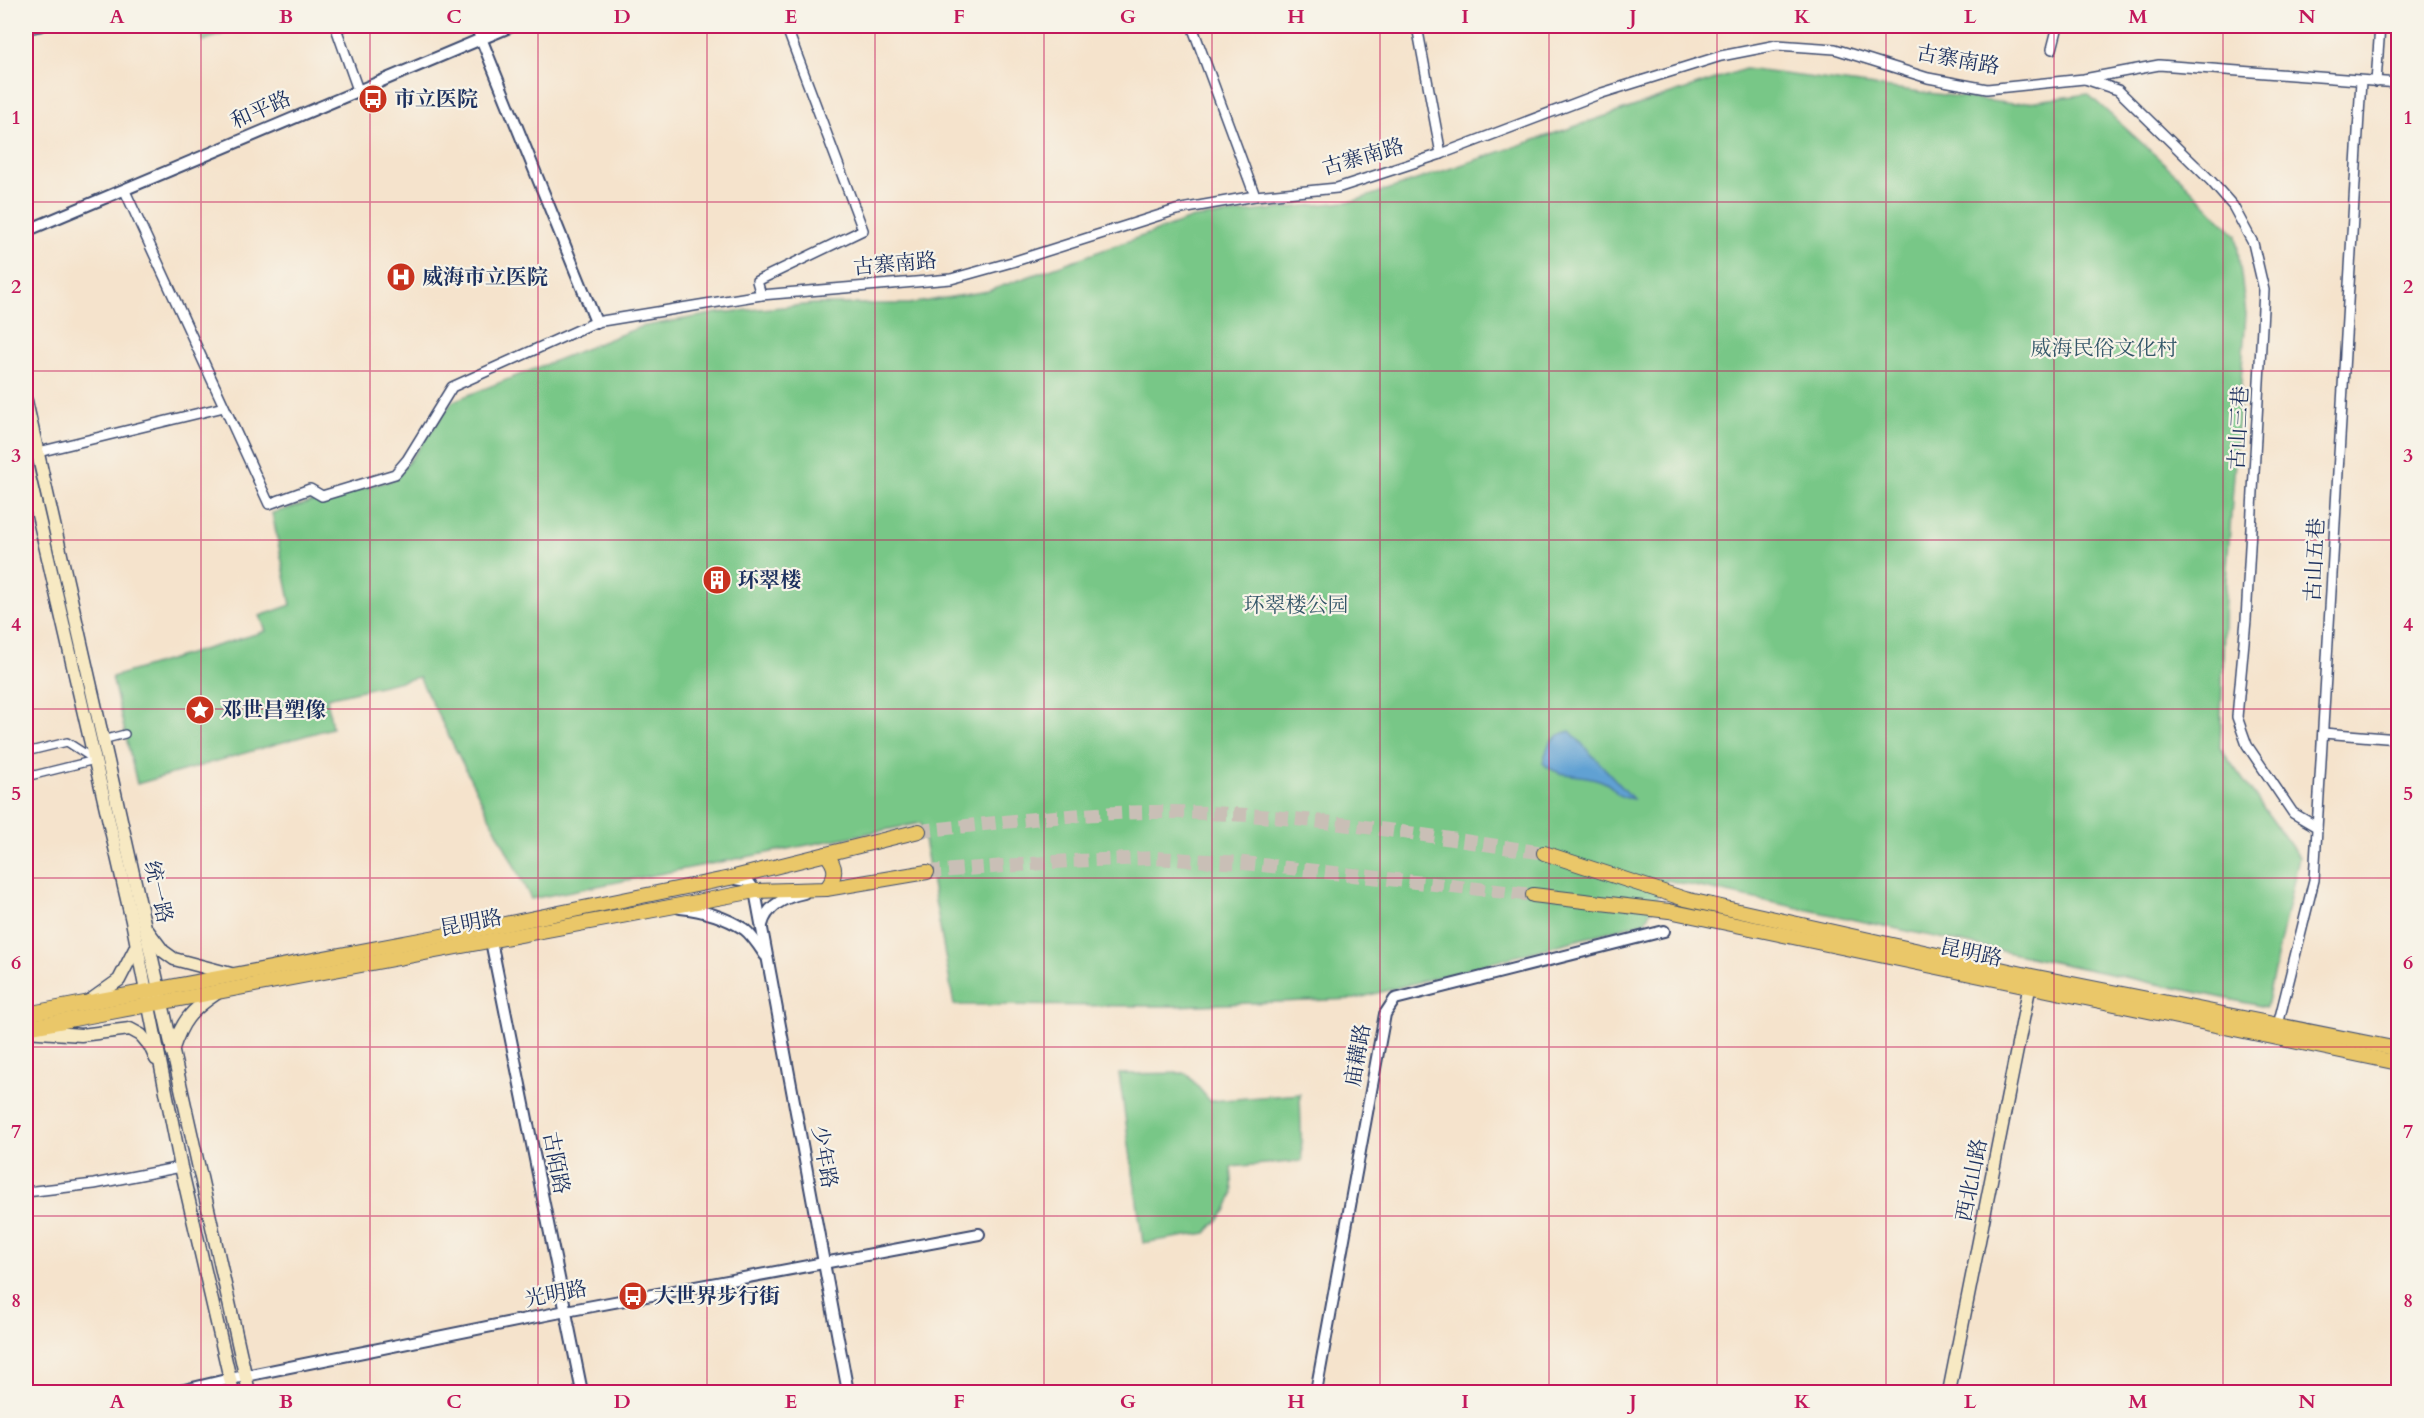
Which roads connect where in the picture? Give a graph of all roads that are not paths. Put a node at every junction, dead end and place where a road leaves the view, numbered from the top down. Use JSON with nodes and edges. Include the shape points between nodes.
{"nodes":[{"id":1,"x":42,"y":26,"type":"edge"},
{"id":2,"x":343,"y":26,"type":"edge"},
{"id":3,"x":476,"y":26,"type":"edge"},
{"id":4,"x":512,"y":26,"type":"edge"},
{"id":5,"x":786,"y":26,"type":"edge"},
{"id":6,"x":1192,"y":26,"type":"edge"},
{"id":7,"x":1417,"y":26,"type":"edge"},
{"id":8,"x":2058,"y":26,"type":"edge"},
{"id":9,"x":2380,"y":26,"type":"edge"},
{"id":10,"x":26,"y":29,"type":"edge"},
{"id":11,"x":481,"y":39,"type":"junction"},
{"id":12,"x":2052,"y":49,"type":"dead end"},
{"id":13,"x":2084,"y":79,"type":"junction"},
{"id":14,"x":2361,"y":81,"type":"junction"},
{"id":15,"x":2376,"y":82,"type":"junction"},
{"id":16,"x":2398,"y":83,"type":"edge"},
{"id":17,"x":358,"y":90,"type":"junction"},
{"id":18,"x":1441,"y":154,"type":"junction"},
{"id":19,"x":125,"y":191,"type":"junction"},
{"id":20,"x":1255,"y":196,"type":"junction"},
{"id":21,"x":26,"y":231,"type":"edge"},
{"id":22,"x":761,"y":295,"type":"junction"},
{"id":23,"x":596,"y":322,"type":"junction"},
{"id":24,"x":26,"y":401,"type":"edge"},
{"id":25,"x":224,"y":407,"type":"junction"},
{"id":26,"x":31,"y":454,"type":"edge"},
{"id":27,"x":26,"y":463,"type":"edge"},
{"id":28,"x":2323,"y":733,"type":"junction"},
{"id":29,"x":125,"y":734,"type":"dead end"},
{"id":30,"x":106,"y":739,"type":"dead end"},
{"id":31,"x":2398,"y":739,"type":"edge"},
{"id":32,"x":26,"y":752,"type":"edge"},
{"id":33,"x":95,"y":760,"type":"junction"},
{"id":34,"x":26,"y":777,"type":"edge"},
{"id":35,"x":2317,"y":827,"type":"junction"},
{"id":36,"x":919,"y":831,"type":"tunnel mouth"},
{"id":37,"x":1544,"y":853,"type":"tunnel mouth"},
{"id":38,"x":826,"y":854,"type":"junction"},
{"id":39,"x":927,"y":872,"type":"tunnel mouth"},
{"id":40,"x":730,"y":878,"type":"junction"},
{"id":41,"x":826,"y":889,"type":"junction"},
{"id":42,"x":755,"y":891,"type":"junction"},
{"id":43,"x":1533,"y":895,"type":"tunnel mouth"},
{"id":44,"x":664,"y":907,"type":"junction"},
{"id":45,"x":762,"y":928,"type":"junction"},
{"id":46,"x":146,"y":929,"type":"junction"},
{"id":47,"x":1664,"y":932,"type":"dead end"},
{"id":48,"x":491,"y":940,"type":"junction"},
{"id":49,"x":137,"y":945,"type":"junction"},
{"id":50,"x":768,"y":960,"type":"junction"},
{"id":51,"x":231,"y":974,"type":"junction"},
{"id":52,"x":2031,"y":981,"type":"junction"},
{"id":53,"x":221,"y":991,"type":"junction"},
{"id":54,"x":154,"y":996,"type":"junction"},
{"id":55,"x":88,"y":1002,"type":"junction"},
{"id":56,"x":26,"y":1014,"type":"edge"},
{"id":57,"x":26,"y":1030,"type":"edge"},
{"id":58,"x":2276,"y":1031,"type":"junction"},
{"id":59,"x":2398,"y":1049,"type":"edge"},
{"id":60,"x":171,"y":1052,"type":"junction"},
{"id":61,"x":2398,"y":1063,"type":"edge"},
{"id":62,"x":162,"y":1071,"type":"junction"},
{"id":63,"x":181,"y":1167,"type":"junction"},
{"id":64,"x":26,"y":1192,"type":"edge"},
{"id":65,"x":979,"y":1234,"type":"dead end"},
{"id":66,"x":824,"y":1265,"type":"junction"},
{"id":67,"x":566,"y":1311,"type":"junction"},
{"id":68,"x":245,"y":1377,"type":"junction"},
{"id":69,"x":230,"y":1379,"type":"junction"},
{"id":70,"x":176,"y":1392,"type":"edge"},
{"id":71,"x":233,"y":1392,"type":"edge"},
{"id":72,"x":249,"y":1392,"type":"edge"},
{"id":73,"x":582,"y":1392,"type":"edge"},
{"id":74,"x":848,"y":1392,"type":"edge"},
{"id":75,"x":1316,"y":1392,"type":"edge"},
{"id":76,"x":1949,"y":1392,"type":"edge"}],
"edges":[{"from":1,"to":10,"type":"street"},
{"from":2,"to":17,"type":"street","via":[[336,28]]},
{"from":3,"to":11,"type":"street"},
{"from":4,"to":11,"type":"street","name":"和平路"},
{"from":5,"to":22,"type":"street","via":[[862,230],[757,281]]},
{"from":6,"to":20,"type":"street"},
{"from":7,"to":18,"type":"street"},
{"from":8,"to":12,"type":"street"},
{"from":9,"to":15,"type":"street"},
{"from":11,"to":17,"type":"street","name":"和平路"},
{"from":11,"to":23,"type":"street"},
{"from":13,"to":14,"type":"street","name":"古寨南路","via":[[2159,65]]},
{"from":13,"to":18,"type":"street","name":"古寨南路","via":[[1987,89],[1928,78],[1835,49],[1777,45],[1720,56],[1602,93]]},
{"from":13,"to":35,"type":"street","name":"古山三巷","via":[[2118,90],[2233,206],[2253,243],[2264,290],[2237,717],[2247,745],[2294,813]]},
{"from":14,"to":15,"type":"street","name":"古寨南路"},
{"from":14,"to":28,"type":"street","name":"古山五巷"},
{"from":15,"to":16,"type":"street","name":"古寨南路"},
{"from":17,"to":19,"type":"street","name":"和平路"},
{"from":18,"to":20,"type":"street","name":"古寨南路","via":[[1337,188]]},
{"from":19,"to":21,"type":"street","name":"和平路"},
{"from":19,"to":25,"type":"street"},
{"from":20,"to":22,"type":"street","name":"古寨南路","via":[[1176,210],[951,279]]},
{"from":22,"to":23,"type":"street","name":"古寨南路"},
{"from":23,"to":25,"type":"street","name":"古寨南路","via":[[452,387],[395,474],[322,496],[310,489],[269,504]]},
{"from":24,"to":26,"type":"main road","name":"统一路"},
{"from":25,"to":26,"type":"street"},
{"from":26,"to":46,"type":"main road","name":"统一路"},
{"from":27,"to":33,"type":"main road","name":"统一路"},
{"from":28,"to":31,"type":"street"},
{"from":28,"to":35,"type":"street","name":"古山五巷"},
{"from":29,"to":30,"type":"street"},
{"from":32,"to":33,"type":"street","via":[[67,742]]},
{"from":33,"to":34,"type":"street"},
{"from":33,"to":49,"type":"main road","name":"统一路"},
{"from":35,"to":58,"type":"street","name":"古山五巷","via":[[2314,880]]},
{"from":36,"to":38,"type":"main road","name":"昆明路"},
{"from":37,"to":52,"type":"main road","name":"昆明路","via":[[1672,896]]},
{"from":38,"to":40,"type":"main road","name":"昆明路"},
{"from":38,"to":41,"type":"main road","via":[[835,869],[834,879]]},
{"from":39,"to":41,"type":"main road","name":"昆明路"},
{"from":40,"to":42,"type":"street","via":[[748,880]]},
{"from":40,"to":51,"type":"main road","name":"昆明路"},
{"from":41,"to":42,"type":"main road","name":"昆明路"},
{"from":41,"to":45,"type":"street","via":[[793,895],[776,903],[765,914]]},
{"from":42,"to":44,"type":"main road","name":"昆明路"},
{"from":42,"to":45,"type":"street","name":"少年路"},
{"from":43,"to":52,"type":"main road","name":"昆明路","via":[[1668,911]]},
{"from":44,"to":48,"type":"main road","name":"昆明路"},
{"from":44,"to":50,"type":"street","via":[[695,910],[745,929]]},
{"from":45,"to":50,"type":"street","name":"少年路"},
{"from":46,"to":51,"type":"main road","via":[[174,959]]},
{"from":46,"to":54,"type":"main road","name":"统一路"},
{"from":47,"to":75,"type":"street","name":"庙耩路","via":[[1395,999],[1385,1014]]},
{"from":48,"to":53,"type":"main road","name":"昆明路"},
{"from":48,"to":67,"type":"street","name":"古陌路"},
{"from":49,"to":54,"type":"main road","name":"统一路"},
{"from":49,"to":55,"type":"main road","via":[[119,980]]},
{"from":50,"to":66,"type":"street","name":"少年路"},
{"from":51,"to":54,"type":"main road","name":"昆明路"},
{"from":52,"to":58,"type":"main road","name":"昆明路"},
{"from":52,"to":76,"type":"main road","name":"西北山路"},
{"from":53,"to":54,"type":"main road","name":"昆明路"},
{"from":53,"to":60,"type":"main road","via":[[186,1017]]},
{"from":54,"to":55,"type":"main road","name":"昆明路"},
{"from":54,"to":57,"type":"main road","name":"昆明路"},
{"from":54,"to":60,"type":"main road","name":"统一路"},
{"from":54,"to":62,"type":"main road","name":"统一路"},
{"from":55,"to":56,"type":"main road","name":"昆明路"},
{"from":57,"to":62,"type":"main road","via":[[81,1035],[129,1029],[150,1046]]},
{"from":58,"to":59,"type":"main road","name":"昆明路"},
{"from":58,"to":61,"type":"main road","name":"昆明路"},
{"from":60,"to":68,"type":"main road","name":"统一路"},
{"from":62,"to":63,"type":"main road","name":"统一路"},
{"from":63,"to":64,"type":"street"},
{"from":63,"to":69,"type":"main road","name":"统一路"},
{"from":65,"to":66,"type":"street","name":"光明路"},
{"from":66,"to":67,"type":"street","name":"光明路"},
{"from":66,"to":74,"type":"street","name":"少年路"},
{"from":67,"to":68,"type":"street","name":"光明路"},
{"from":67,"to":73,"type":"street","name":"古陌路"},
{"from":68,"to":69,"type":"street","name":"光明路"},
{"from":68,"to":72,"type":"main road","name":"统一路"},
{"from":69,"to":70,"type":"street","name":"光明路"},
{"from":69,"to":71,"type":"main road","name":"统一路"}]}
